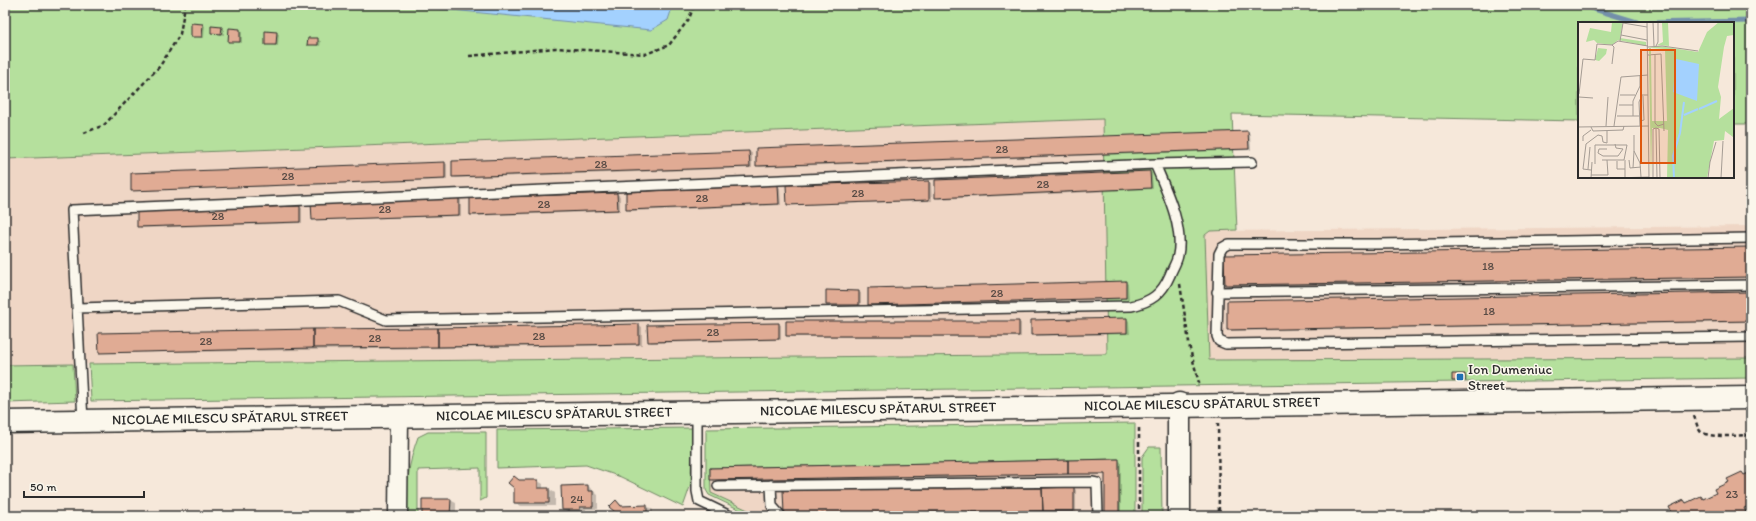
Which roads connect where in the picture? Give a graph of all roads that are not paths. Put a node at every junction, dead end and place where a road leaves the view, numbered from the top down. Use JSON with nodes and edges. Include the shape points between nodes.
{"nodes":[{"id":1,"x":1252,"y":162,"type":"dead end"},
{"id":2,"x":1155,"y":164,"type":"junction"},
{"id":3,"x":1751,"y":238,"type":"edge"},
{"id":4,"x":1751,"y":285,"type":"edge"},
{"id":5,"x":1217,"y":292,"type":"junction"},
{"id":6,"x":77,"y":308,"type":"junction"},
{"id":7,"x":1751,"y":337,"type":"edge"},
{"id":8,"x":1751,"y":398,"type":"edge"},
{"id":9,"x":1178,"y":404,"type":"junction"},
{"id":10,"x":697,"y":412,"type":"junction"},
{"id":11,"x":399,"y":416,"type":"junction"},
{"id":12,"x":83,"y":421,"type":"junction"},
{"id":13,"x":5,"y":422,"type":"edge"},
{"id":14,"x":771,"y":485,"type":"junction"},
{"id":15,"x":718,"y":486,"type":"dead end"},
{"id":16,"x":398,"y":516,"type":"edge"},
{"id":17,"x":730,"y":516,"type":"edge"},
{"id":18,"x":781,"y":516,"type":"edge"},
{"id":19,"x":1098,"y":516,"type":"edge"},
{"id":20,"x":1179,"y":516,"type":"edge"}],
"edges":[{"from":1,"to":2,"type":"lane"},
{"from":2,"to":6,"type":"lane","via":[[72,210]]},
{"from":2,"to":6,"type":"lane","via":[[1178,228],[1178,255],[1168,279],[1157,295],[1148,302],[1131,306],[386,320],[339,301]]},
{"from":3,"to":5,"type":"lane","via":[[1229,244],[1222,248],[1219,254]]},
{"from":4,"to":5,"type":"lane"},
{"from":5,"to":7,"type":"lane","via":[[1217,336],[1226,344]]},
{"from":6,"to":12,"type":"lane"},
{"from":8,"to":9,"type":"main road","name":"NICOLAE MILESCU SPĂTARUL STREET"},
{"from":9,"to":10,"type":"main road","name":"NICOLAE MILESCU SPĂTARUL STREET"},
{"from":9,"to":20,"type":"main road"},
{"from":10,"to":11,"type":"main road","name":"NICOLAE MILESCU SPĂTARUL STREET"},
{"from":10,"to":17,"type":"lane","via":[[699,501]]},
{"from":11,"to":12,"type":"main road","name":"NICOLAE MILESCU SPĂTARUL STREET"},
{"from":11,"to":16,"type":"street"},
{"from":12,"to":13,"type":"main road","name":"NICOLAE MILESCU SPĂTARUL STREET"},
{"from":14,"to":15,"type":"lane"},
{"from":14,"to":18,"type":"lane","via":[[772,506]]},
{"from":14,"to":19,"type":"lane","via":[[1092,482],[1097,483]]}]}
